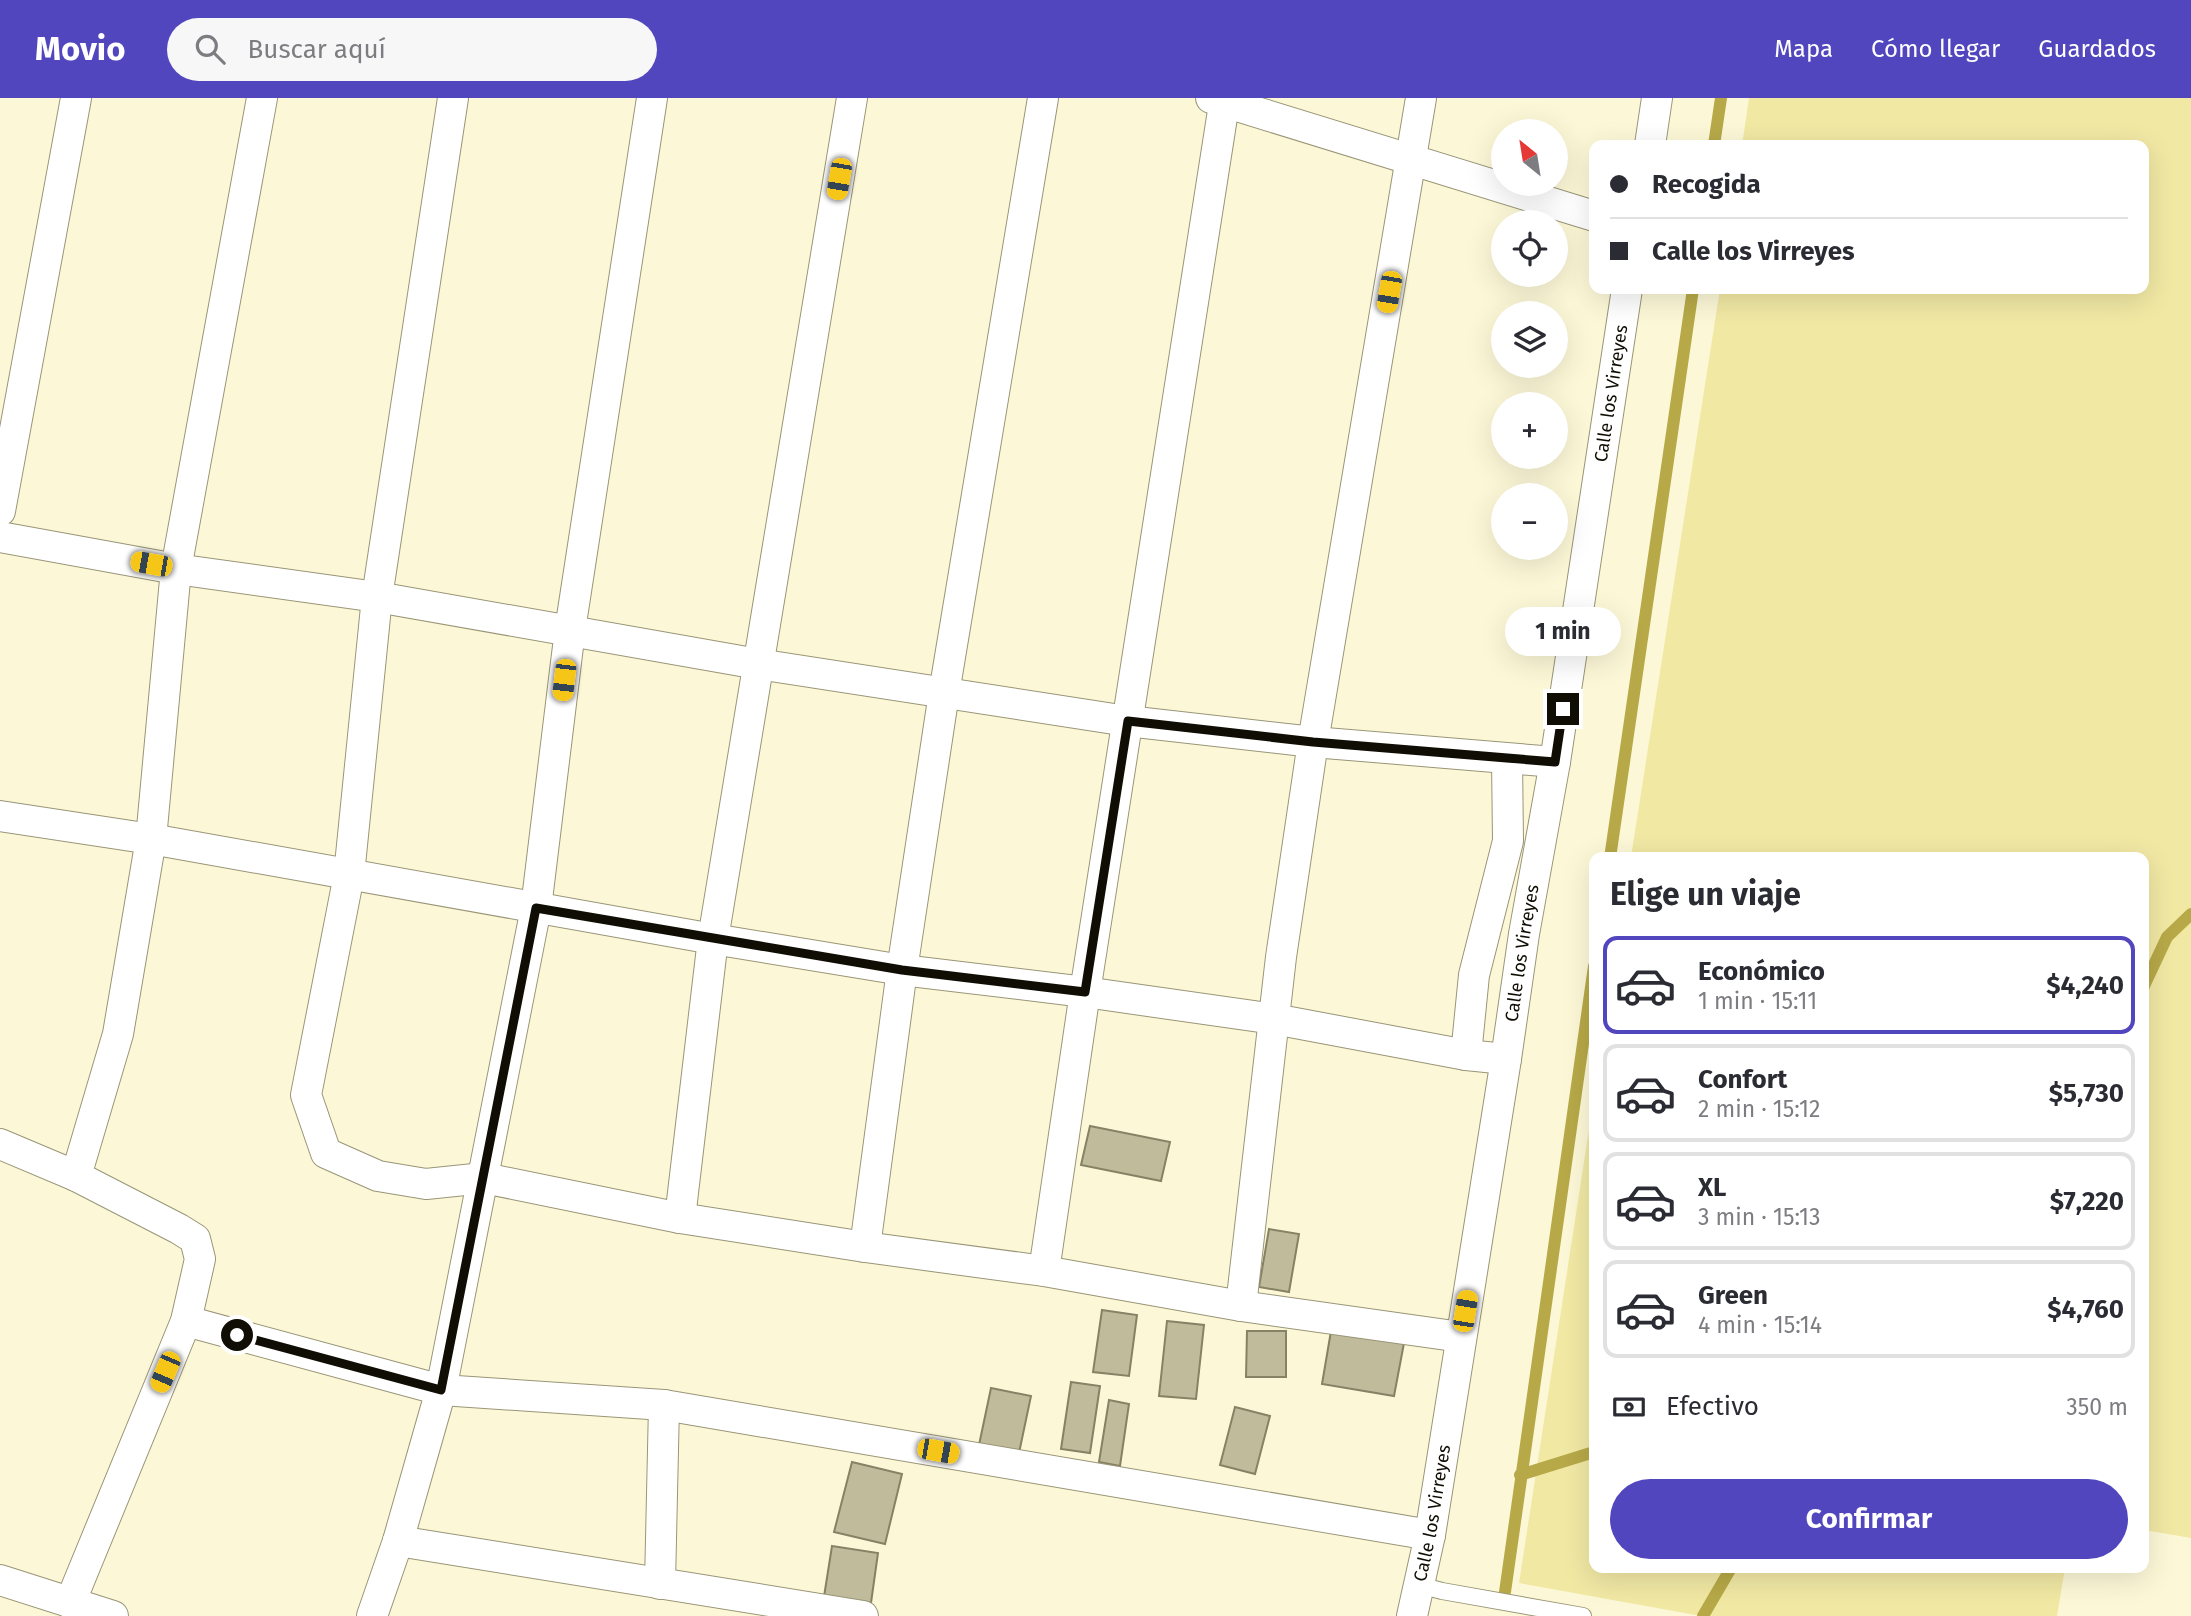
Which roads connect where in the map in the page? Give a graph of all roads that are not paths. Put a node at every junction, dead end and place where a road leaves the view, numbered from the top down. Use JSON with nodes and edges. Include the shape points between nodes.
{"nodes":[{"id":1,"x":76,"y":98,"type":"edge"},
{"id":2,"x":262,"y":98,"type":"edge"},
{"id":3,"x":453,"y":98,"type":"edge"},
{"id":4,"x":652,"y":98,"type":"edge"},
{"id":5,"x":852,"y":98,"type":"edge"},
{"id":6,"x":1043,"y":98,"type":"edge"},
{"id":7,"x":1421,"y":98,"type":"edge"},
{"id":8,"x":1657,"y":98,"type":"edge"},
{"id":9,"x":1220,"y":99,"type":"edge"},
{"id":10,"x":1651,"y":140,"type":"edge"},
{"id":11,"x":1411,"y":160,"type":"junction"},
{"id":12,"x":1589,"y":214,"type":"edge"},
{"id":13,"x":1626,"y":294,"type":"edge"},
{"id":14,"x":0,"y":511,"type":"edge"},
{"id":15,"x":0,"y":537,"type":"edge"},
{"id":16,"x":176,"y":569,"type":"junction"},
{"id":17,"x":377,"y":597,"type":"junction"},
{"id":18,"x":570,"y":630,"type":"junction"},
{"id":19,"x":758,"y":664,"type":"junction"},
{"id":20,"x":944,"y":693,"type":"junction"},
{"id":21,"x":1128,"y":721,"type":"junction"},
{"id":22,"x":1313,"y":742,"type":"junction"},
{"id":23,"x":1507,"y":759,"type":"junction"},
{"id":24,"x":1555,"y":762,"type":"junction"},
{"id":25,"x":0,"y":816,"type":"edge"},
{"id":26,"x":151,"y":839,"type":"junction"},
{"id":27,"x":349,"y":875,"type":"junction"},
{"id":28,"x":536,"y":908,"type":"junction"},
{"id":29,"x":1489,"y":921,"type":"junction"},
{"id":30,"x":1524,"y":934,"type":"junction"},
{"id":31,"x":713,"y":939,"type":"junction"},
{"id":32,"x":902,"y":970,"type":"junction"},
{"id":33,"x":1085,"y":992,"type":"junction"},
{"id":34,"x":1274,"y":1019,"type":"junction"},
{"id":35,"x":1466,"y":1055,"type":"junction"},
{"id":36,"x":1506,"y":1059,"type":"junction"},
{"id":37,"x":0,"y":1144,"type":"edge"},
{"id":38,"x":76,"y":1177,"type":"junction"},
{"id":39,"x":484,"y":1178,"type":"junction"},
{"id":40,"x":680,"y":1218,"type":"junction"},
{"id":41,"x":865,"y":1247,"type":"junction"},
{"id":42,"x":1044,"y":1271,"type":"junction"},
{"id":43,"x":1241,"y":1306,"type":"junction"},
{"id":44,"x":186,"y":1321,"type":"junction"},
{"id":45,"x":1461,"y":1337,"type":"junction"},
{"id":46,"x":441,"y":1390,"type":"junction"},
{"id":47,"x":664,"y":1405,"type":"junction"},
{"id":48,"x":1430,"y":1535,"type":"junction"},
{"id":49,"x":398,"y":1541,"type":"junction"},
{"id":50,"x":0,"y":1580,"type":"edge"},
{"id":51,"x":660,"y":1584,"type":"junction"},
{"id":52,"x":1419,"y":1585,"type":"junction"},
{"id":53,"x":69,"y":1602,"type":"junction"},
{"id":54,"x":113,"y":1616,"type":"edge"},
{"id":55,"x":372,"y":1616,"type":"edge"},
{"id":56,"x":863,"y":1616,"type":"edge"},
{"id":57,"x":1412,"y":1616,"type":"edge"},
{"id":58,"x":1583,"y":1616,"type":"edge"}],
"edges":[{"from":1,"to":14,"type":"street"},
{"from":2,"to":16,"type":"street"},
{"from":3,"to":17,"type":"street"},
{"from":4,"to":18,"type":"street"},
{"from":5,"to":19,"type":"street"},
{"from":6,"to":20,"type":"street"},
{"from":7,"to":11,"type":"street"},
{"from":8,"to":10,"type":"street"},
{"from":9,"to":11,"type":"street"},
{"from":9,"to":21,"type":"street"},
{"from":11,"to":12,"type":"street"},
{"from":11,"to":22,"type":"street"},
{"from":13,"to":24,"type":"street","name":"Calle los Virreyes"},
{"from":15,"to":16,"type":"street"},
{"from":16,"to":17,"type":"street"},
{"from":16,"to":26,"type":"street"},
{"from":17,"to":18,"type":"street"},
{"from":17,"to":27,"type":"street"},
{"from":18,"to":19,"type":"street"},
{"from":18,"to":28,"type":"street"},
{"from":19,"to":20,"type":"street"},
{"from":19,"to":31,"type":"street"},
{"from":20,"to":21,"type":"street"},
{"from":20,"to":32,"type":"street"},
{"from":21,"to":22,"type":"street"},
{"from":21,"to":33,"type":"street"},
{"from":22,"to":23,"type":"street"},
{"from":22,"to":34,"type":"street"},
{"from":23,"to":24,"type":"street"},
{"from":23,"to":29,"type":"street","via":[[1508,841]]},
{"from":24,"to":30,"type":"street","name":"Calle los Virreyes"},
{"from":25,"to":26,"type":"street"},
{"from":26,"to":27,"type":"street"},
{"from":26,"to":38,"type":"street","via":[[118,1034]]},
{"from":27,"to":28,"type":"street"},
{"from":27,"to":39,"type":"street","via":[[306,1095],[326,1153],[378,1176],[426,1184]]},
{"from":28,"to":31,"type":"street"},
{"from":28,"to":39,"type":"street"},
{"from":29,"to":30,"type":"street"},
{"from":29,"to":35,"type":"street","via":[[1474,975]]},
{"from":30,"to":36,"type":"street","name":"Calle los Virreyes"},
{"from":31,"to":32,"type":"street"},
{"from":31,"to":40,"type":"street"},
{"from":32,"to":33,"type":"street"},
{"from":32,"to":41,"type":"street"},
{"from":33,"to":34,"type":"street"},
{"from":33,"to":42,"type":"street"},
{"from":34,"to":35,"type":"street"},
{"from":34,"to":43,"type":"street"},
{"from":35,"to":36,"type":"street"},
{"from":36,"to":45,"type":"street","name":"Calle los Virreyes"},
{"from":37,"to":38,"type":"street"},
{"from":38,"to":44,"type":"street","via":[[195,1239],[201,1259]]},
{"from":39,"to":40,"type":"street"},
{"from":39,"to":46,"type":"street"},
{"from":40,"to":41,"type":"street"},
{"from":41,"to":42,"type":"street"},
{"from":42,"to":43,"type":"street"},
{"from":43,"to":45,"type":"street"},
{"from":44,"to":46,"type":"street"},
{"from":44,"to":53,"type":"street"},
{"from":45,"to":48,"type":"street","name":"Calle los Virreyes"},
{"from":46,"to":47,"type":"street"},
{"from":46,"to":49,"type":"street"},
{"from":47,"to":48,"type":"street"},
{"from":47,"to":51,"type":"street"},
{"from":48,"to":52,"type":"street","name":"Calle los Virreyes"},
{"from":49,"to":51,"type":"street"},
{"from":49,"to":55,"type":"street"},
{"from":50,"to":53,"type":"street"},
{"from":51,"to":56,"type":"street"},
{"from":52,"to":57,"type":"street","name":"Calle los Virreyes"},
{"from":52,"to":58,"type":"lane"},
{"from":53,"to":54,"type":"street"}]}
